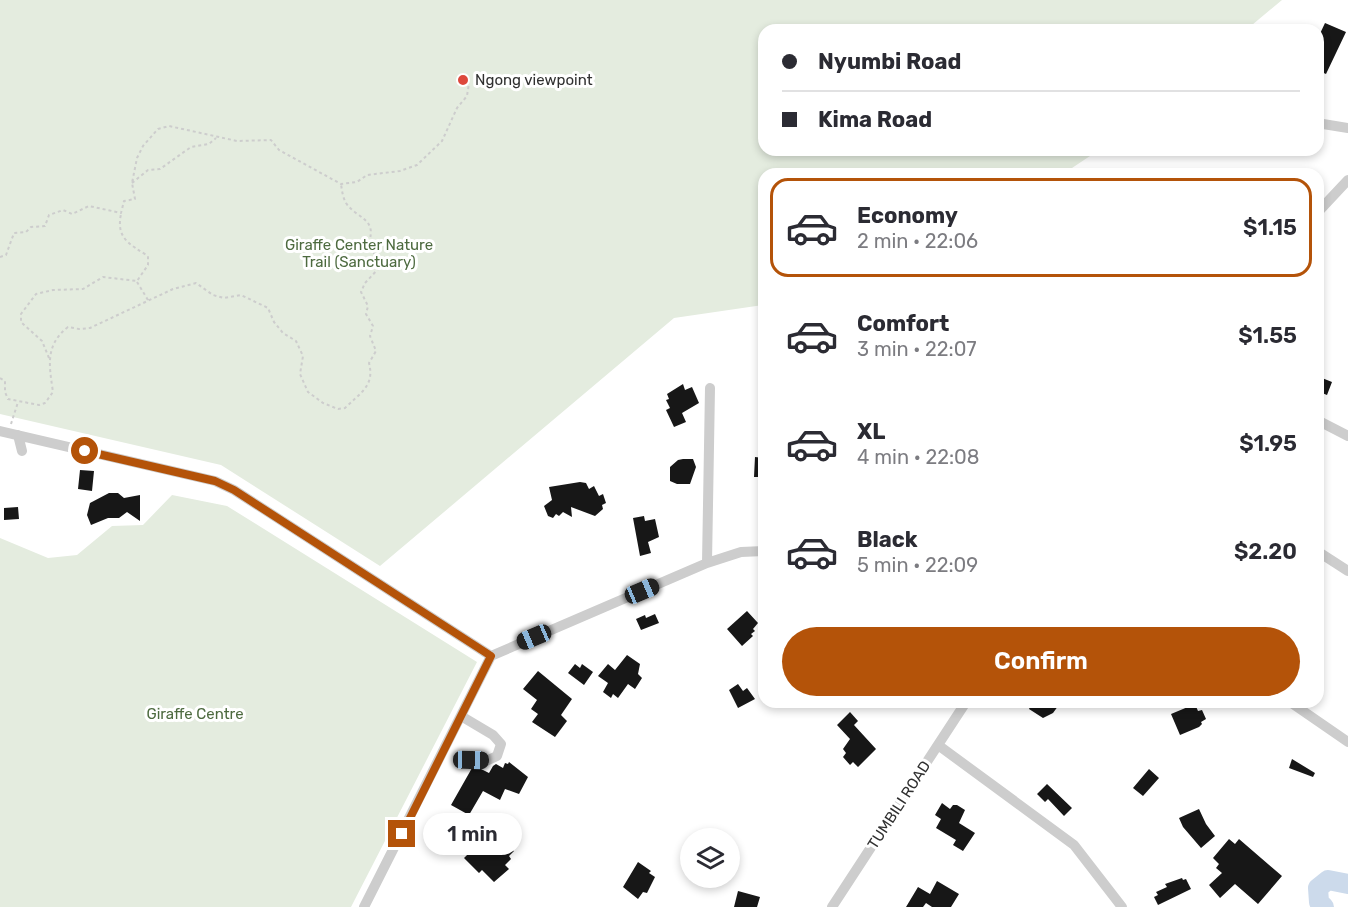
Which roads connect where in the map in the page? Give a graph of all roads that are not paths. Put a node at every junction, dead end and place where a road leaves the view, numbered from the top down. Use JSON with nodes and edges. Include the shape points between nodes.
{"nodes":[{"id":1,"x":1324,"y":124,"type":"edge"},
{"id":2,"x":1348,"y":128,"type":"edge"},
{"id":3,"x":1348,"y":180,"type":"edge"},
{"id":4,"x":1324,"y":206,"type":"edge"},
{"id":5,"x":710,"y":388,"type":"dead end"},
{"id":6,"x":1324,"y":424,"type":"edge"},
{"id":7,"x":9,"y":433,"type":"edge"},
{"id":8,"x":1348,"y":436,"type":"edge"},
{"id":9,"x":22,"y":451,"type":"dead end"},
{"id":10,"x":758,"y":551,"type":"edge"},
{"id":11,"x":1324,"y":556,"type":"edge"},
{"id":12,"x":707,"y":563,"type":"junction"},
{"id":13,"x":1348,"y":571,"type":"edge"},
{"id":14,"x":491,"y":656,"type":"junction"},
{"id":15,"x":962,"y":708,"type":"edge"},
{"id":16,"x":1299,"y":708,"type":"edge"},
{"id":17,"x":461,"y":716,"type":"junction"},
{"id":18,"x":1348,"y":742,"type":"edge"},
{"id":19,"x":939,"y":745,"type":"junction"},
{"id":20,"x":471,"y":760,"type":"dead end"},
{"id":21,"x":364,"y":907,"type":"edge"},
{"id":22,"x":832,"y":907,"type":"edge"},
{"id":23,"x":1122,"y":907,"type":"edge"}],
"edges":[{"from":1,"to":2,"type":"street"},
{"from":3,"to":4,"type":"street"},
{"from":5,"to":12,"type":"street"},
{"from":6,"to":8,"type":"street"},
{"from":7,"to":9,"type":"street"},
{"from":7,"to":14,"type":"street","via":[[215,481]]},
{"from":10,"to":12,"type":"street","via":[[741,552]]},
{"from":11,"to":13,"type":"street"},
{"from":12,"to":14,"type":"street"},
{"from":14,"to":17,"type":"street"},
{"from":15,"to":19,"type":"street","name":"TUMBILI ROAD"},
{"from":16,"to":18,"type":"street"},
{"from":17,"to":20,"type":"street","via":[[494,735],[501,744],[497,756],[486,761]]},
{"from":17,"to":21,"type":"street"},
{"from":19,"to":22,"type":"street","name":"TUMBILI ROAD"},
{"from":19,"to":23,"type":"street","via":[[1074,846]]}]}
